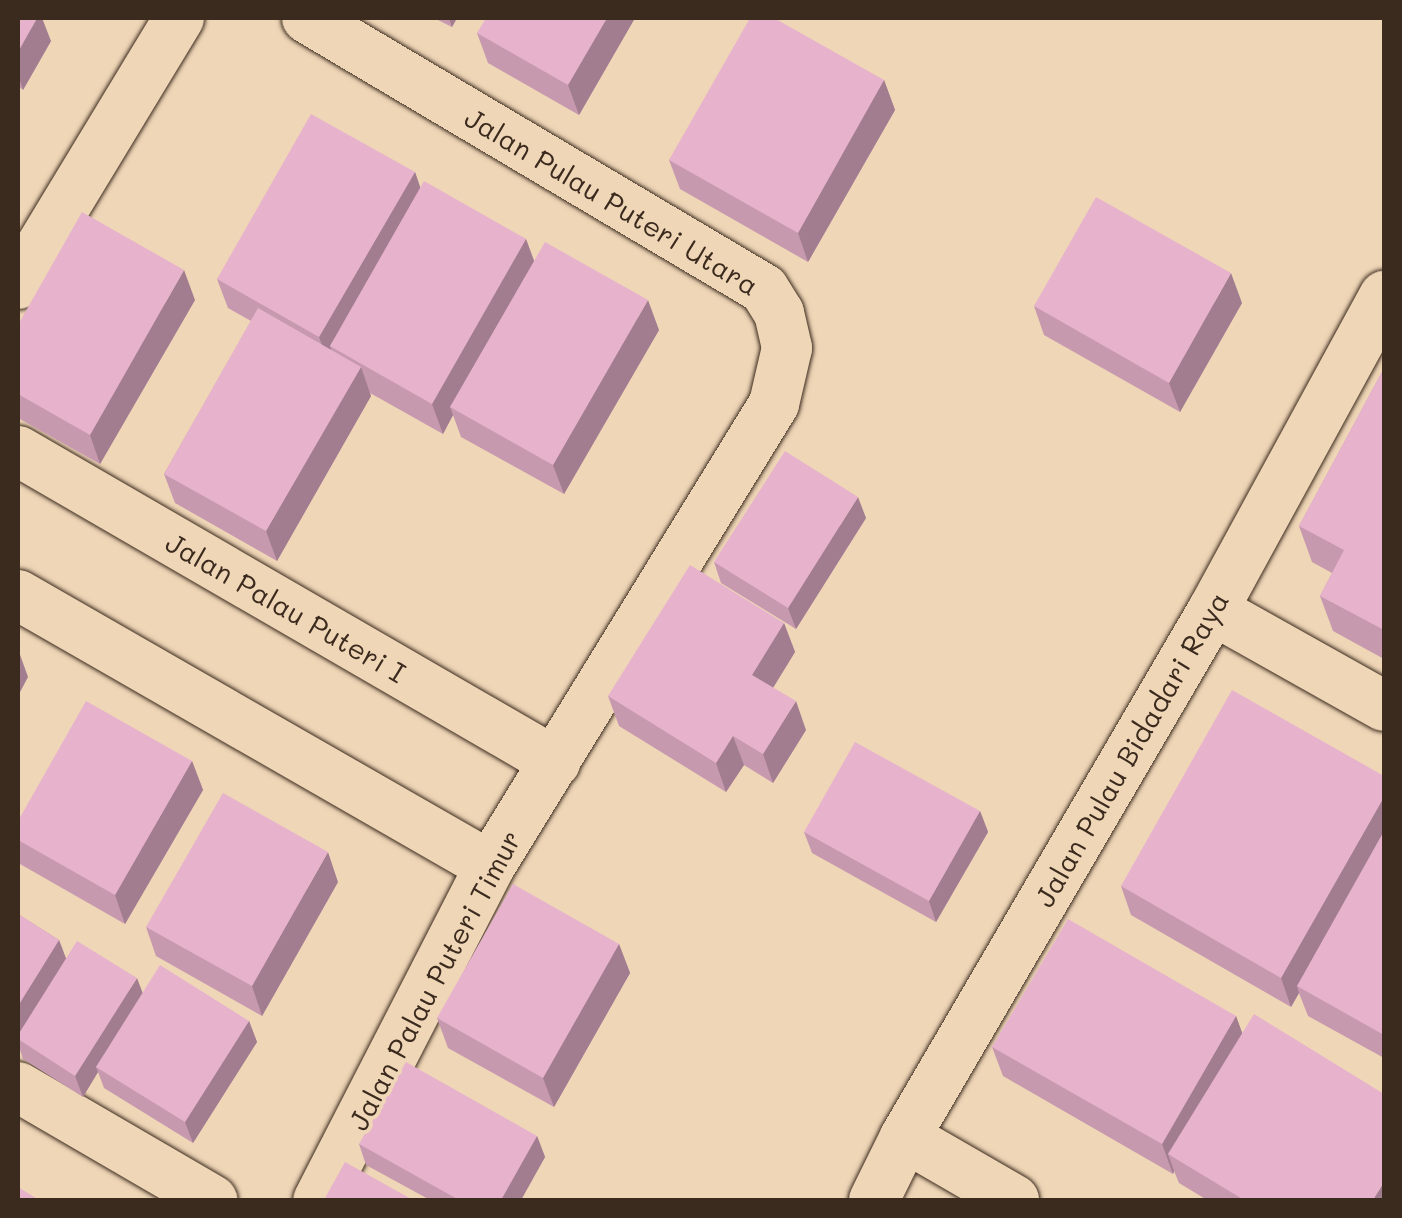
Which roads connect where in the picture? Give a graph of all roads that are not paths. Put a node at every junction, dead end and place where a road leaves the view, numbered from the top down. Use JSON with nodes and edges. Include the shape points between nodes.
{"nodes":[{"id":1,"x":179,"y":18,"type":"edge"},
{"id":2,"x":307,"y":18,"type":"edge"},
{"id":3,"x":18,"y":284,"type":"edge"},
{"id":4,"x":1384,"y":296,"type":"edge"},
{"id":5,"x":18,"y":451,"type":"edge"},
{"id":6,"x":18,"y":595,"type":"edge"},
{"id":7,"x":1213,"y":610,"type":"junction"},
{"id":8,"x":1384,"y":706,"type":"edge"},
{"id":9,"x":554,"y":762,"type":"junction"},
{"id":10,"x":490,"y":866,"type":"junction"},
{"id":11,"x":18,"y":1088,"type":"edge"},
{"id":12,"x":905,"y":1137,"type":"junction"},
{"id":13,"x":212,"y":1200,"type":"edge"},
{"id":14,"x":318,"y":1200,"type":"edge"},
{"id":15,"x":874,"y":1200,"type":"edge"},
{"id":16,"x":1014,"y":1200,"type":"edge"}],
"edges":[{"from":1,"to":3,"type":"street"},
{"from":2,"to":9,"type":"street","name":"Jalan Pulau Puteri Utara","via":[[764,289],[779,313],[787,348],[774,404]]},
{"from":4,"to":7,"type":"street","name":"Jalan Pulau Bidadari Raya"},
{"from":5,"to":9,"type":"street","name":"Jalan Palau Puteri I"},
{"from":6,"to":10,"type":"street"},
{"from":7,"to":8,"type":"street"},
{"from":7,"to":12,"type":"street","name":"Jalan Pulau Bidadari Raya"},
{"from":9,"to":10,"type":"street","name":"Jalan Palau Puteri Timur"},
{"from":10,"to":14,"type":"street","name":"Jalan Palau Puteri Timur"},
{"from":11,"to":13,"type":"street"},
{"from":12,"to":15,"type":"street","name":"Jalan Pulau Bidadari Raya"},
{"from":12,"to":16,"type":"street"}]}
